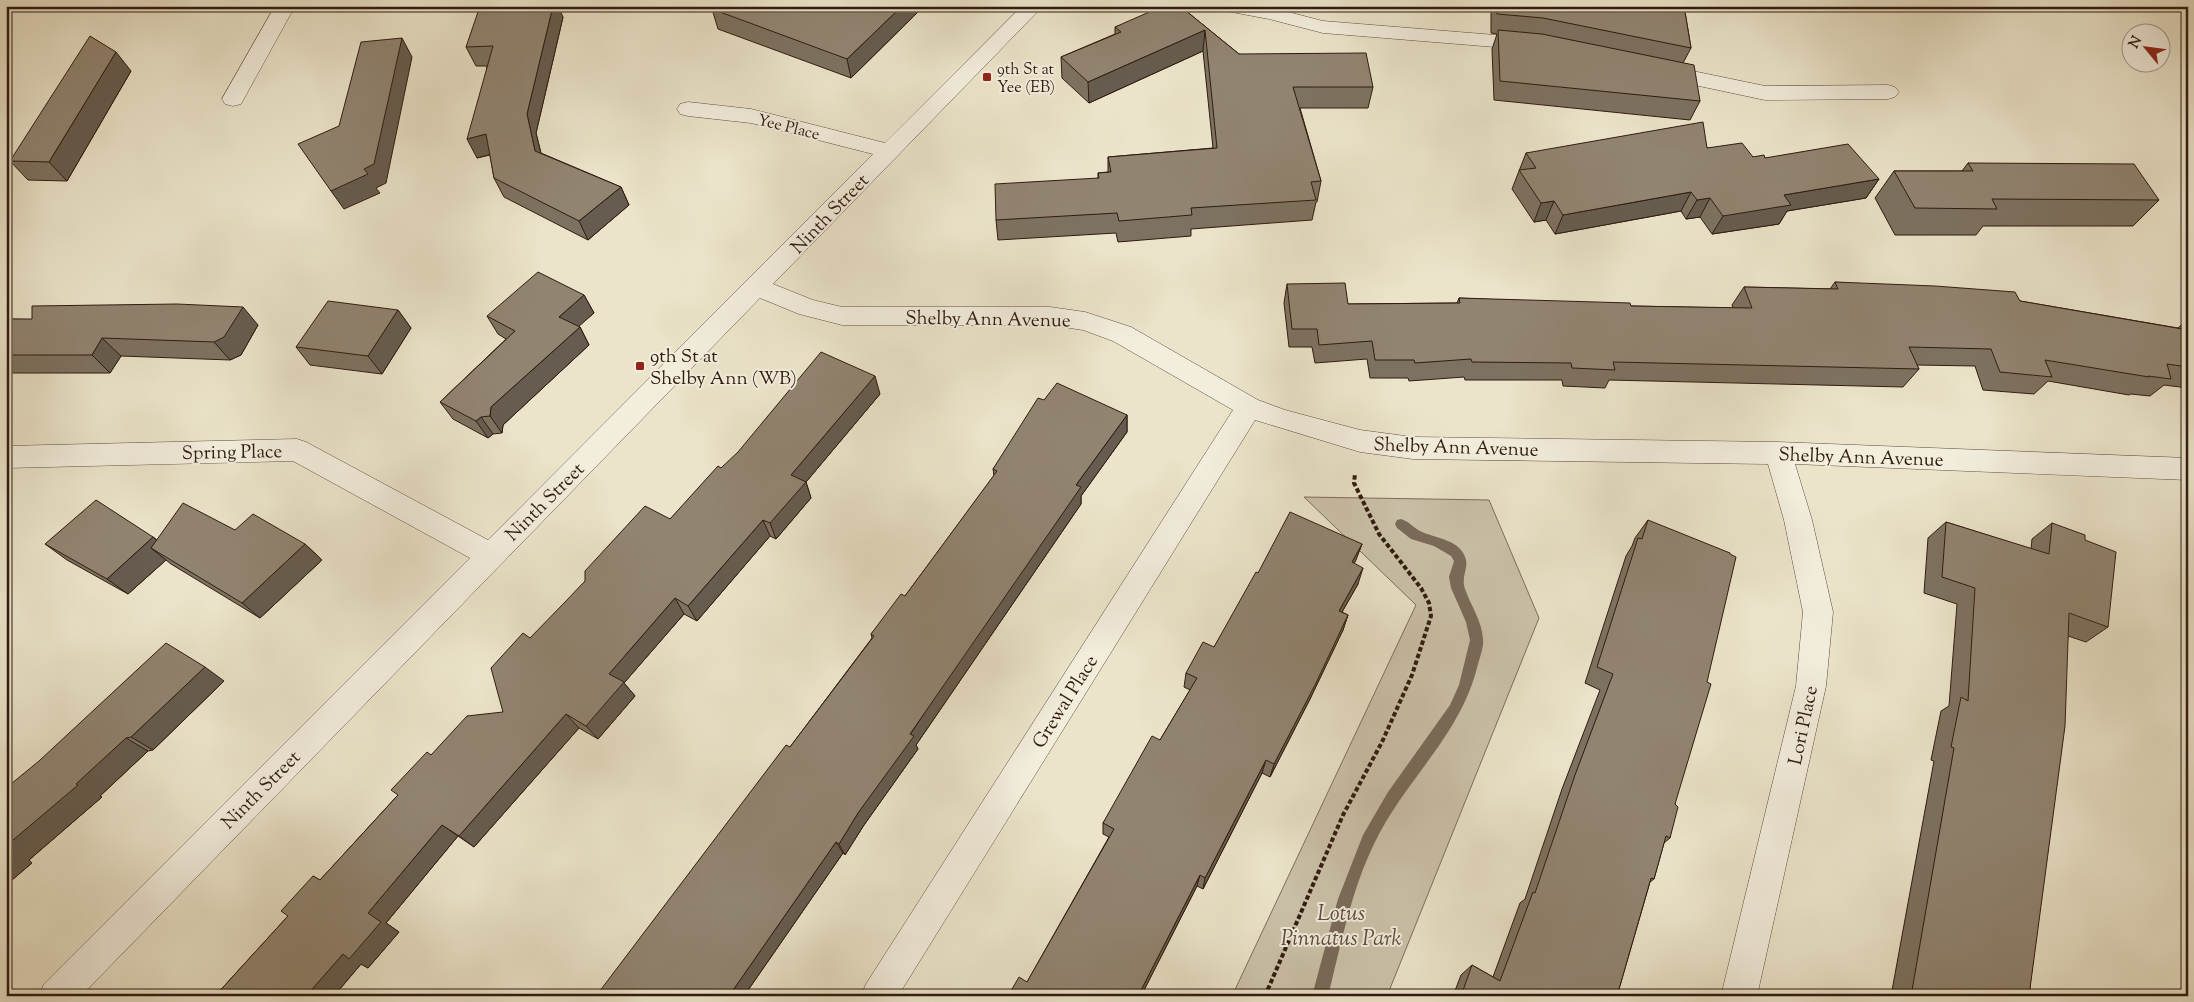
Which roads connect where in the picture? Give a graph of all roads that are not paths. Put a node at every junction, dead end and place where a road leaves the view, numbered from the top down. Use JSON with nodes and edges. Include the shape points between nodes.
{"nodes":[{"id":1,"x":285,"y":6,"type":"edge"},
{"id":2,"x":1033,"y":6,"type":"edge"},
{"id":3,"x":1228,"y":6,"type":"edge"},
{"id":4,"x":1555,"y":49,"type":"edge"},
{"id":5,"x":1641,"y":67,"type":"edge"},
{"id":6,"x":1888,"y":92,"type":"dead end"},
{"id":7,"x":233,"y":99,"type":"dead end"},
{"id":8,"x":688,"y":109,"type":"dead end"},
{"id":9,"x":889,"y":151,"type":"junction"},
{"id":10,"x":756,"y":287,"type":"junction"},
{"id":11,"x":1249,"y":407,"type":"junction"},
{"id":12,"x":1778,"y":453,"type":"junction"},
{"id":13,"x":6,"y":457,"type":"edge"},
{"id":14,"x":2188,"y":469,"type":"edge"},
{"id":15,"x":490,"y":555,"type":"junction"},
{"id":16,"x":56,"y":996,"type":"edge"},
{"id":17,"x":878,"y":996,"type":"edge"},
{"id":18,"x":1739,"y":996,"type":"edge"}],
"edges":[{"from":1,"to":7,"type":"street"},
{"from":2,"to":9,"type":"street","name":"Ninth Street"},
{"from":3,"to":4,"type":"street","via":[[1323,27]]},
{"from":5,"to":6,"type":"street","via":[[1765,93]]},
{"from":8,"to":9,"type":"street","name":"Yee Place","via":[[751,116]]},
{"from":9,"to":10,"type":"street","name":"Ninth Street"},
{"from":10,"to":11,"type":"street","name":"Shelby Ann Avenue","via":[[808,308],[842,316],[1050,316],[1085,321],[1122,334]]},
{"from":10,"to":15,"type":"street","name":"Ninth Street"},
{"from":11,"to":12,"type":"street","name":"Shelby Ann Avenue","via":[[1360,442],[1413,448]]},
{"from":11,"to":17,"type":"street","name":"Grewal Place"},
{"from":12,"to":14,"type":"street","name":"Shelby Ann Avenue"},
{"from":12,"to":18,"type":"street","name":"Lori Place","via":[[1798,520],[1818,612],[1811,686]]},
{"from":13,"to":15,"type":"street","name":"Spring Place","via":[[297,450]]},
{"from":15,"to":16,"type":"street","name":"Ninth Street"}]}
